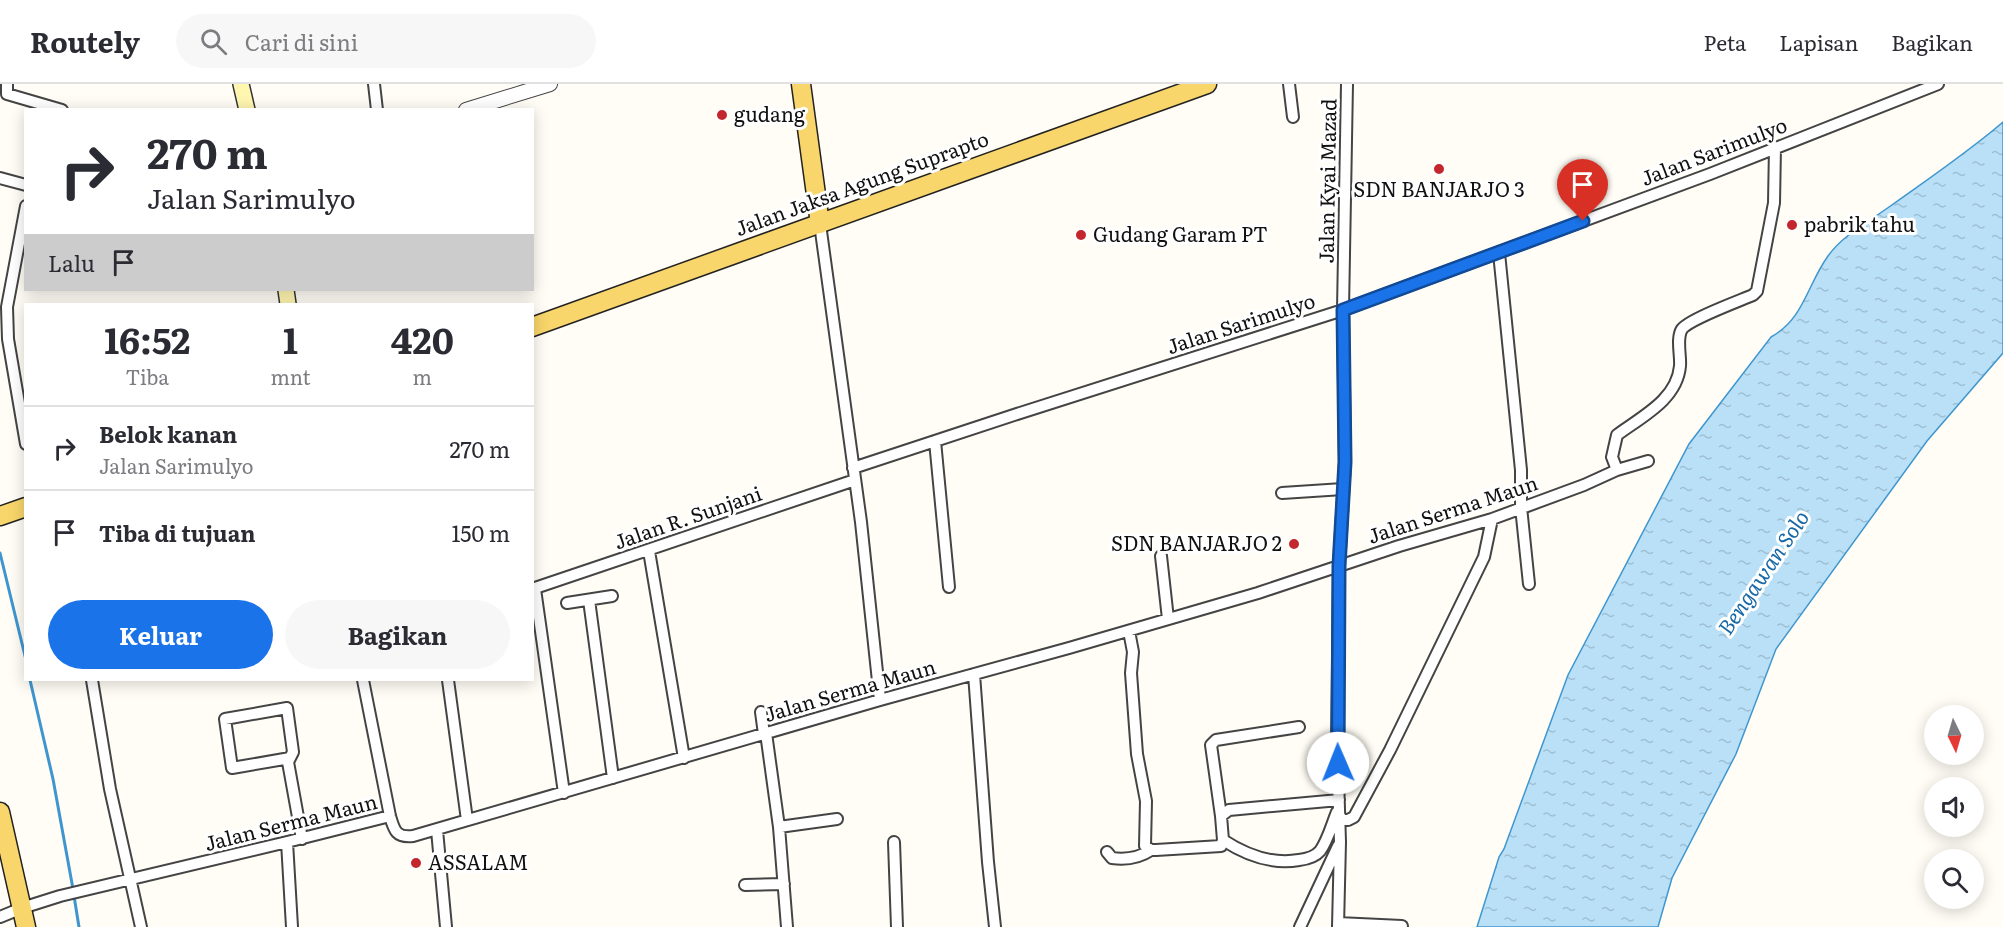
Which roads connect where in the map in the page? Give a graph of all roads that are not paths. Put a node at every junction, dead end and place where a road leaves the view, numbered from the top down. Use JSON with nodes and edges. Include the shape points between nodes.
{"nodes":[{"id":1,"x":7,"y":84,"type":"edge"},
{"id":2,"x":241,"y":84,"type":"edge"},
{"id":3,"x":374,"y":84,"type":"edge"},
{"id":4,"x":550,"y":84,"type":"edge"},
{"id":5,"x":801,"y":84,"type":"edge"},
{"id":6,"x":1207,"y":84,"type":"edge"},
{"id":7,"x":1289,"y":84,"type":"edge"},
{"id":8,"x":1347,"y":84,"type":"edge"},
{"id":9,"x":1932,"y":85,"type":"edge"},
{"id":10,"x":53,"y":108,"type":"edge"},
{"id":11,"x":247,"y":108,"type":"edge"},
{"id":12,"x":377,"y":108,"type":"edge"},
{"id":13,"x":472,"y":108,"type":"edge"},
{"id":14,"x":1293,"y":117,"type":"dead end"},
{"id":15,"x":1775,"y":147,"type":"junction"},
{"id":16,"x":0,"y":178,"type":"edge"},
{"id":17,"x":24,"y":184,"type":"edge"},
{"id":18,"x":24,"y":217,"type":"edge"},
{"id":19,"x":820,"y":224,"type":"junction"},
{"id":20,"x":1499,"y":253,"type":"junction"},
{"id":21,"x":1343,"y":310,"type":"junction"},
{"id":22,"x":534,"y":326,"type":"edge"},
{"id":23,"x":24,"y":432,"type":"edge"},
{"id":24,"x":935,"y":441,"type":"junction"},
{"id":25,"x":1648,"y":461,"type":"dead end"},
{"id":26,"x":1617,"y":470,"type":"junction"},
{"id":27,"x":854,"y":474,"type":"junction"},
{"id":28,"x":1343,"y":489,"type":"junction"},
{"id":29,"x":1282,"y":493,"type":"dead end"},
{"id":30,"x":1521,"y":507,"type":"junction"},
{"id":31,"x":24,"y":508,"type":"edge"},
{"id":32,"x":3,"y":515,"type":"edge"},
{"id":33,"x":1492,"y":519,"type":"junction"},
{"id":34,"x":649,"y":551,"type":"junction"},
{"id":35,"x":1161,"y":556,"type":"dead end"},
{"id":36,"x":1339,"y":566,"type":"junction"},
{"id":37,"x":1529,"y":584,"type":"dead end"},
{"id":38,"x":949,"y":587,"type":"dead end"},
{"id":39,"x":534,"y":589,"type":"edge"},
{"id":40,"x":612,"y":596,"type":"dead end"},
{"id":41,"x":588,"y":600,"type":"junction"},
{"id":42,"x":567,"y":603,"type":"dead end"},
{"id":43,"x":1168,"y":619,"type":"junction"},
{"id":44,"x":1129,"y":631,"type":"junction"},
{"id":45,"x":974,"y":674,"type":"junction"},
{"id":46,"x":92,"y":681,"type":"edge"},
{"id":47,"x":363,"y":681,"type":"edge"},
{"id":48,"x":448,"y":681,"type":"edge"},
{"id":49,"x":880,"y":700,"type":"junction"},
{"id":50,"x":761,"y":712,"type":"dead end"},
{"id":51,"x":1299,"y":727,"type":"dead end"},
{"id":52,"x":765,"y":734,"type":"junction"},
{"id":53,"x":290,"y":758,"type":"junction"},
{"id":54,"x":684,"y":758,"type":"junction"},
{"id":55,"x":613,"y":778,"type":"junction"},
{"id":56,"x":564,"y":793,"type":"junction"},
{"id":57,"x":1339,"y":807,"type":"junction"},
{"id":58,"x":0,"y":812,"type":"edge"},
{"id":59,"x":390,"y":816,"type":"junction"},
{"id":60,"x":1221,"y":816,"type":"junction"},
{"id":61,"x":837,"y":819,"type":"dead end"},
{"id":62,"x":467,"y":820,"type":"junction"},
{"id":63,"x":778,"y":827,"type":"junction"},
{"id":64,"x":436,"y":830,"type":"junction"},
{"id":65,"x":302,"y":838,"type":"junction"},
{"id":66,"x":1223,"y":840,"type":"junction"},
{"id":67,"x":287,"y":842,"type":"junction"},
{"id":68,"x":894,"y":842,"type":"dead end"},
{"id":69,"x":1340,"y":842,"type":"junction"},
{"id":70,"x":1150,"y":850,"type":"junction"},
{"id":71,"x":1107,"y":852,"type":"dead end"},
{"id":72,"x":131,"y":880,"type":"junction"},
{"id":73,"x":784,"y":884,"type":"junction"},
{"id":74,"x":745,"y":885,"type":"dead end"},
{"id":75,"x":22,"y":908,"type":"junction"},
{"id":76,"x":0,"y":917,"type":"edge"},
{"id":77,"x":1338,"y":925,"type":"edge"},
{"id":78,"x":1402,"y":926,"type":"edge"},
{"id":79,"x":26,"y":927,"type":"edge"},
{"id":80,"x":141,"y":927,"type":"edge"},
{"id":81,"x":292,"y":927,"type":"edge"},
{"id":82,"x":446,"y":927,"type":"edge"},
{"id":83,"x":788,"y":927,"type":"edge"},
{"id":84,"x":897,"y":927,"type":"edge"},
{"id":85,"x":994,"y":927,"type":"edge"},
{"id":86,"x":1300,"y":927,"type":"edge"}],
"edges":[{"from":1,"to":10,"type":"street","via":[[7,94]]},
{"from":2,"to":11,"type":"main road"},
{"from":3,"to":12,"type":"street"},
{"from":4,"to":13,"type":"street"},
{"from":5,"to":19,"type":"main road"},
{"from":6,"to":19,"type":"main road","name":"Jalan Jaksa Agung Suprapto"},
{"from":7,"to":14,"type":"street"},
{"from":8,"to":21,"type":"street","name":"Jalan Kyai Mazad"},
{"from":9,"to":15,"type":"street","name":"Jalan Sarimulyo"},
{"from":15,"to":20,"type":"street","name":"Jalan Sarimulyo"},
{"from":15,"to":26,"type":"street","via":[[1773,203],[1757,291],[1682,329],[1677,379],[1645,417],[1617,435],[1612,457]]},
{"from":16,"to":17,"type":"street"},
{"from":18,"to":23,"type":"street","via":[[7,307],[8,339]]},
{"from":19,"to":22,"type":"main road","name":"Jalan Jaksa Agung Suprapto"},
{"from":19,"to":27,"type":"street"},
{"from":20,"to":21,"type":"street","name":"Jalan Sarimulyo"},
{"from":20,"to":30,"type":"street","via":[[1521,470]]},
{"from":21,"to":24,"type":"street","name":"Jalan Sarimulyo"},
{"from":21,"to":28,"type":"street","name":"Jalan Kyai Mazad"},
{"from":24,"to":27,"type":"street","name":"Jalan Sarimulyo"},
{"from":24,"to":38,"type":"street"},
{"from":25,"to":26,"type":"street","name":"Jalan Serma Maun"},
{"from":26,"to":30,"type":"street","name":"Jalan Serma Maun"},
{"from":27,"to":34,"type":"street","name":"Jalan R. Sunjani"},
{"from":27,"to":49,"type":"street"},
{"from":28,"to":29,"type":"street"},
{"from":28,"to":36,"type":"street","name":"Jalan Kyai Mazad"},
{"from":30,"to":33,"type":"street","name":"Jalan Serma Maun"},
{"from":30,"to":37,"type":"street"},
{"from":31,"to":32,"type":"main road"},
{"from":33,"to":36,"type":"street","name":"Jalan Serma Maun"},
{"from":33,"to":57,"type":"street","via":[[1484,557],[1371,786],[1354,817],[1342,820]]},
{"from":34,"to":39,"type":"street","name":"Jalan R. Sunjani"},
{"from":34,"to":54,"type":"street"},
{"from":35,"to":43,"type":"street"},
{"from":36,"to":43,"type":"street","name":"Jalan Serma Maun"},
{"from":36,"to":57,"type":"street","name":"Jalan Kyai Mazad"},
{"from":39,"to":56,"type":"street"},
{"from":40,"to":41,"type":"street"},
{"from":41,"to":42,"type":"street"},
{"from":41,"to":55,"type":"street"},
{"from":43,"to":44,"type":"street","name":"Jalan Serma Maun"},
{"from":44,"to":45,"type":"street","name":"Jalan Serma Maun"},
{"from":44,"to":70,"type":"street","via":[[1137,754],[1146,801],[1145,846]]},
{"from":45,"to":49,"type":"street","name":"Jalan Serma Maun"},
{"from":45,"to":85,"type":"street"},
{"from":46,"to":72,"type":"street","via":[[110,789]]},
{"from":47,"to":59,"type":"street"},
{"from":48,"to":62,"type":"street"},
{"from":49,"to":52,"type":"street","name":"Jalan Serma Maun"},
{"from":50,"to":52,"type":"street"},
{"from":51,"to":60,"type":"street","via":[[1216,740],[1211,745]]},
{"from":52,"to":54,"type":"street","name":"Jalan Serma Maun"},
{"from":52,"to":63,"type":"street"},
{"from":53,"to":53,"type":"street","via":[[293,752],[287,708],[225,719],[232,768]]},
{"from":53,"to":65,"type":"street"},
{"from":54,"to":55,"type":"street","name":"Jalan Serma Maun"},
{"from":55,"to":56,"type":"street","name":"Jalan Serma Maun"},
{"from":56,"to":62,"type":"street","name":"Jalan Serma Maun"},
{"from":57,"to":60,"type":"street","via":[[1237,809]]},
{"from":57,"to":66,"type":"street","via":[[1324,845],[1312,857],[1274,862],[1250,855]]},
{"from":57,"to":69,"type":"street","name":"Jalan Kyai Mazad"},
{"from":58,"to":75,"type":"main road"},
{"from":59,"to":64,"type":"street","name":"Jalan Serma Maun","via":[[399,836]]},
{"from":59,"to":65,"type":"street","name":"Jalan Serma Maun"},
{"from":60,"to":66,"type":"street"},
{"from":61,"to":63,"type":"street"},
{"from":62,"to":64,"type":"street","name":"Jalan Serma Maun"},
{"from":63,"to":73,"type":"street"},
{"from":64,"to":82,"type":"street"},
{"from":65,"to":67,"type":"street","name":"Jalan Serma Maun"},
{"from":66,"to":70,"type":"street","via":[[1221,846],[1212,848]]},
{"from":67,"to":72,"type":"street","name":"Jalan Serma Maun"},
{"from":67,"to":81,"type":"street"},
{"from":68,"to":84,"type":"street"},
{"from":69,"to":77,"type":"street","name":"Jalan Kyai Mazad"},
{"from":69,"to":86,"type":"street"},
{"from":70,"to":71,"type":"street","via":[[1137,858],[1118,859]]},
{"from":72,"to":75,"type":"street","name":"Jalan Serma Maun"},
{"from":72,"to":80,"type":"street"},
{"from":73,"to":74,"type":"street"},
{"from":73,"to":83,"type":"street"},
{"from":75,"to":76,"type":"street","name":"Jalan Serma Maun"},
{"from":75,"to":79,"type":"main road"},
{"from":77,"to":78,"type":"street"}]}
